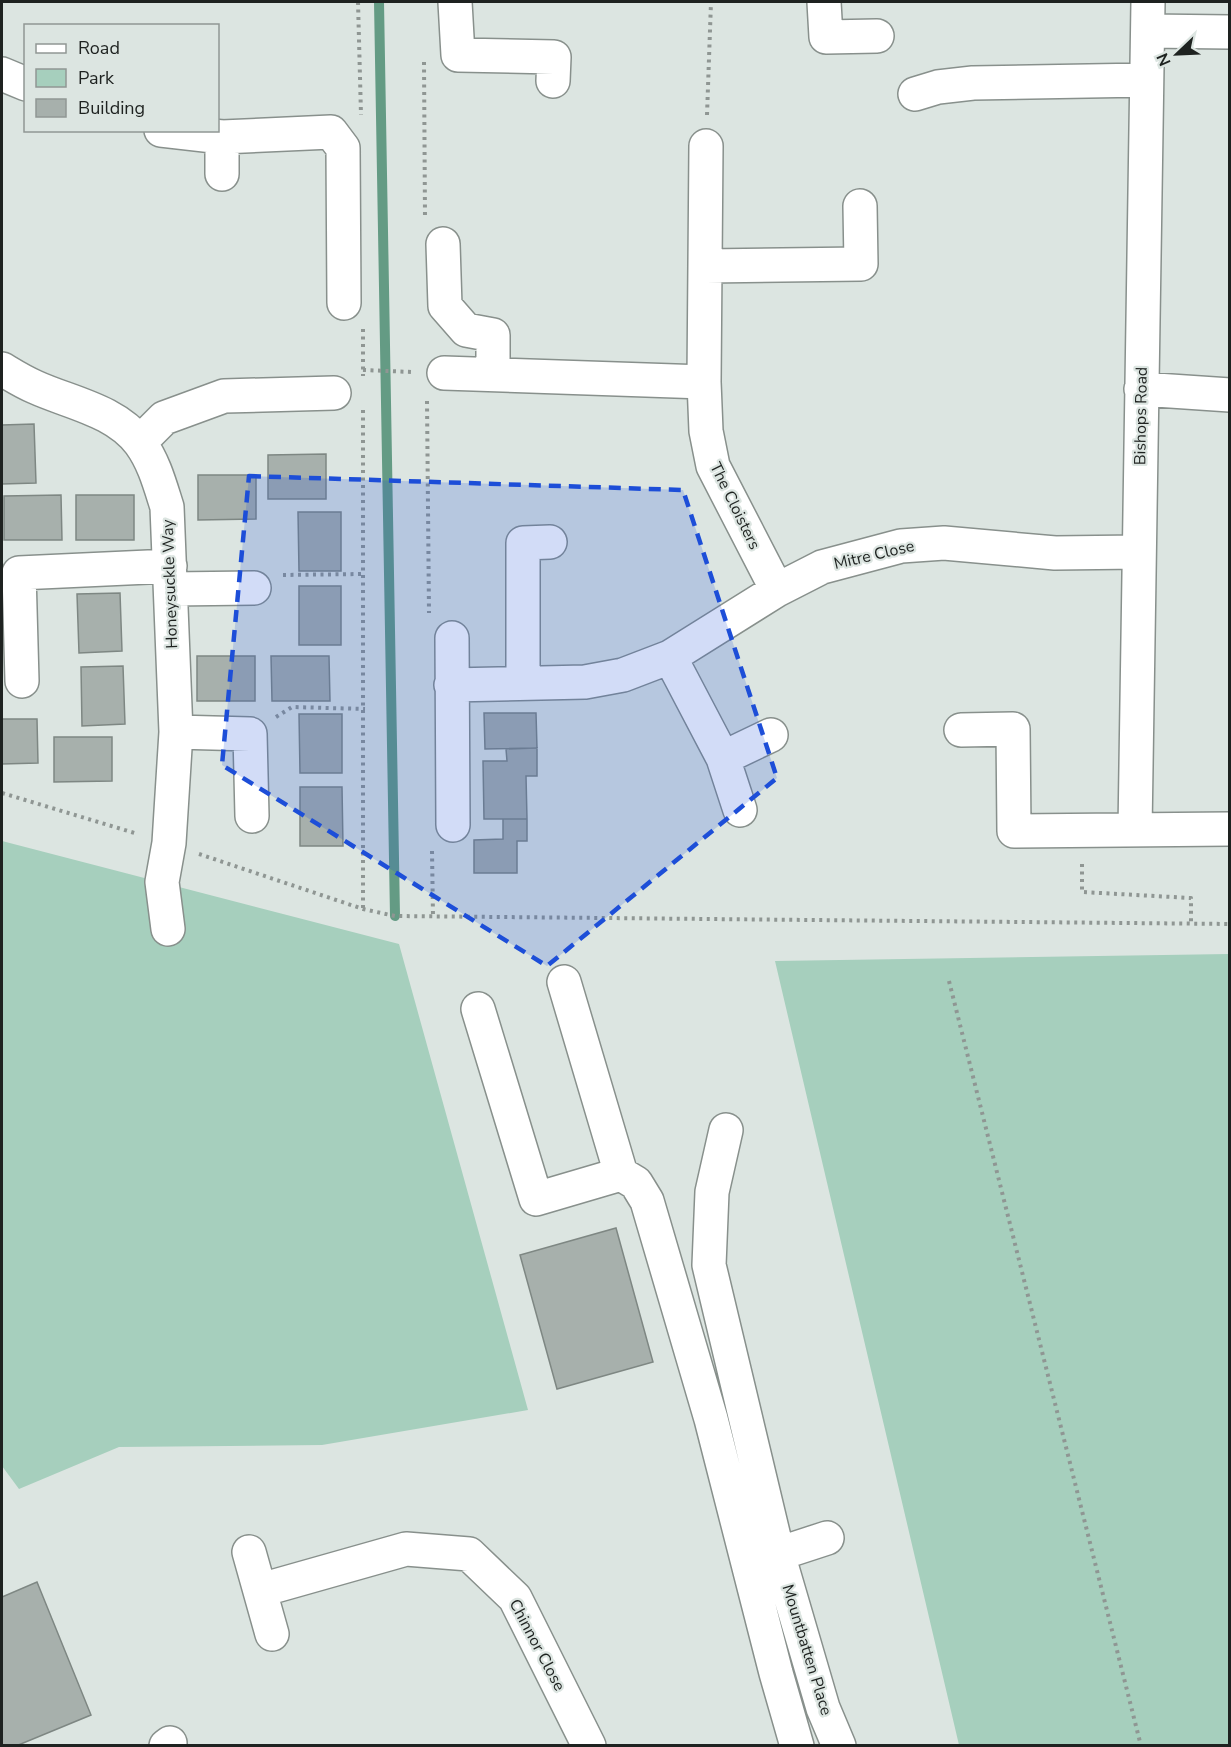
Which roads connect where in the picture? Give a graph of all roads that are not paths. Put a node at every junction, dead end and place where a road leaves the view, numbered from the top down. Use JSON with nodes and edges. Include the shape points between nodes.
{"nodes":[{"id":1,"x":455,"y":2,"type":"edge"},
{"id":2,"x":824,"y":2,"type":"edge"},
{"id":3,"x":1148,"y":16,"type":"edge"},
{"id":4,"x":1230,"y":32,"type":"edge"},
{"id":5,"x":876,"y":36,"type":"dead end"},
{"id":6,"x":2,"y":74,"type":"edge"},
{"id":7,"x":1146,"y":80,"type":"junction"},
{"id":8,"x":553,"y":81,"type":"dead end"},
{"id":9,"x":24,"y":83,"type":"edge"},
{"id":10,"x":915,"y":94,"type":"dead end"},
{"id":11,"x":178,"y":132,"type":"edge"},
{"id":12,"x":222,"y":137,"type":"junction"},
{"id":13,"x":706,"y":146,"type":"road end"},
{"id":14,"x":222,"y":174,"type":"dead end"},
{"id":15,"x":860,"y":206,"type":"dead end"},
{"id":16,"x":434,"y":237,"type":"road end"},
{"id":17,"x":706,"y":267,"type":"junction"},
{"id":18,"x":354,"y":313,"type":"road end"},
{"id":19,"x":2,"y":369,"type":"edge"},
{"id":20,"x":493,"y":373,"type":"junction"},
{"id":21,"x":429,"y":381,"type":"road end"},
{"id":22,"x":704,"y":382,"type":"junction"},
{"id":23,"x":1141,"y":389,"type":"junction"},
{"id":24,"x":353,"y":393,"type":"road end"},
{"id":25,"x":1230,"y":395,"type":"edge"},
{"id":26,"x":140,"y":442,"type":"junction"},
{"id":27,"x":550,"y":542,"type":"dead end"},
{"id":28,"x":1139,"y":552,"type":"junction"},
{"id":29,"x":170,"y":578,"type":"junction"},
{"id":30,"x":254,"y":588,"type":"road end"},
{"id":31,"x":777,"y":590,"type":"junction"},
{"id":32,"x":441,"y":631,"type":"road end"},
{"id":33,"x":670,"y":657,"type":"junction"},
{"id":34,"x":22,"y":681,"type":"dead end"},
{"id":35,"x":523,"y":683,"type":"junction"},
{"id":36,"x":452,"y":685,"type":"junction"},
{"id":37,"x":961,"y":730,"type":"dead end"},
{"id":38,"x":176,"y":732,"type":"junction"},
{"id":39,"x":771,"y":735,"type":"dead end"},
{"id":40,"x":723,"y":758,"type":"junction"},
{"id":41,"x":740,"y":810,"type":"dead end"},
{"id":42,"x":252,"y":816,"type":"dead end"},
{"id":43,"x":1230,"y":829,"type":"edge"},
{"id":44,"x":1135,"y":830,"type":"junction"},
{"id":45,"x":442,"y":837,"type":"road end"},
{"id":46,"x":168,"y":929,"type":"dead end"},
{"id":47,"x":564,"y":982,"type":"dead end"},
{"id":48,"x":478,"y":1009,"type":"dead end"},
{"id":49,"x":726,"y":1130,"type":"dead end"},
{"id":50,"x":621,"y":1174,"type":"junction"},
{"id":51,"x":827,"y":1538,"type":"dead end"},
{"id":52,"x":249,"y":1552,"type":"dead end"},
{"id":53,"x":778,"y":1554,"type":"junction"},
{"id":54,"x":261,"y":1590,"type":"junction"},
{"id":55,"x":272,"y":1634,"type":"dead end"},
{"id":56,"x":590,"y":1746,"type":"edge"},
{"id":57,"x":797,"y":1746,"type":"edge"},
{"id":58,"x":839,"y":1746,"type":"edge"}],
"edges":[{"from":1,"to":8,"type":"street","via":[[458,55],[554,57]]},
{"from":2,"to":5,"type":"street","via":[[826,36]]},
{"from":3,"to":4,"type":"street"},
{"from":3,"to":7,"type":"street","name":"Bishops Road"},
{"from":6,"to":9,"type":"street"},
{"from":7,"to":10,"type":"street","via":[[973,83]]},
{"from":7,"to":23,"type":"street","name":"Bishops Road"},
{"from":11,"to":12,"type":"street"},
{"from":12,"to":14,"type":"street"},
{"from":12,"to":18,"type":"street","via":[[331,132],[343,148]]},
{"from":13,"to":17,"type":"street","name":"The Cloisters"},
{"from":15,"to":17,"type":"street","via":[[861,264]]},
{"from":16,"to":20,"type":"street","via":[[445,306],[466,330],[492,335]]},
{"from":17,"to":22,"type":"street","name":"The Cloisters"},
{"from":19,"to":26,"type":"street","name":"Honeysuckle Way","via":[[114,420]]},
{"from":20,"to":21,"type":"street"},
{"from":20,"to":22,"type":"street"},
{"from":22,"to":31,"type":"street","name":"The Cloisters","via":[[706,431],[713,466]]},
{"from":23,"to":25,"type":"street"},
{"from":23,"to":28,"type":"street","name":"Bishops Road"},
{"from":24,"to":26,"type":"street","via":[[224,396],[164,418]]},
{"from":26,"to":29,"type":"street","name":"Honeysuckle Way","via":[[157,473],[167,507]]},
{"from":27,"to":35,"type":"street","via":[[523,543]]},
{"from":28,"to":31,"type":"street","name":"Mitre Close","via":[[1055,553],[944,543],[900,546],[822,567]]},
{"from":28,"to":44,"type":"street","name":"Bishops Road"},
{"from":29,"to":30,"type":"street"},
{"from":29,"to":34,"type":"street","via":[[19,573]]},
{"from":29,"to":38,"type":"street","name":"Honeysuckle Way"},
{"from":31,"to":33,"type":"street","name":"Mitre Close"},
{"from":32,"to":36,"type":"street"},
{"from":33,"to":35,"type":"street","name":"Mitre Close","via":[[623,675],[585,682]]},
{"from":33,"to":40,"type":"street"},
{"from":35,"to":36,"type":"street","name":"Mitre Close"},
{"from":36,"to":45,"type":"street"},
{"from":37,"to":44,"type":"street","via":[[1013,729],[1014,831]]},
{"from":38,"to":42,"type":"street","via":[[250,734]]},
{"from":38,"to":46,"type":"street","name":"Honeysuckle Way","via":[[169,843],[162,882]]},
{"from":39,"to":40,"type":"street"},
{"from":40,"to":41,"type":"street"},
{"from":43,"to":44,"type":"street"},
{"from":47,"to":50,"type":"street"},
{"from":48,"to":50,"type":"street","via":[[536,1199]]},
{"from":49,"to":53,"type":"street","name":"Mountbatten Place","via":[[712,1192],[709,1264]]},
{"from":50,"to":57,"type":"street","via":[[636,1183],[647,1201],[711,1419]]},
{"from":51,"to":53,"type":"street"},
{"from":52,"to":54,"type":"street"},
{"from":53,"to":58,"type":"street","name":"Mountbatten Place","via":[[823,1708]]},
{"from":54,"to":55,"type":"street"},
{"from":54,"to":56,"type":"street","name":"Chinnor Close","via":[[406,1549],[468,1554],[515,1599]]}]}
